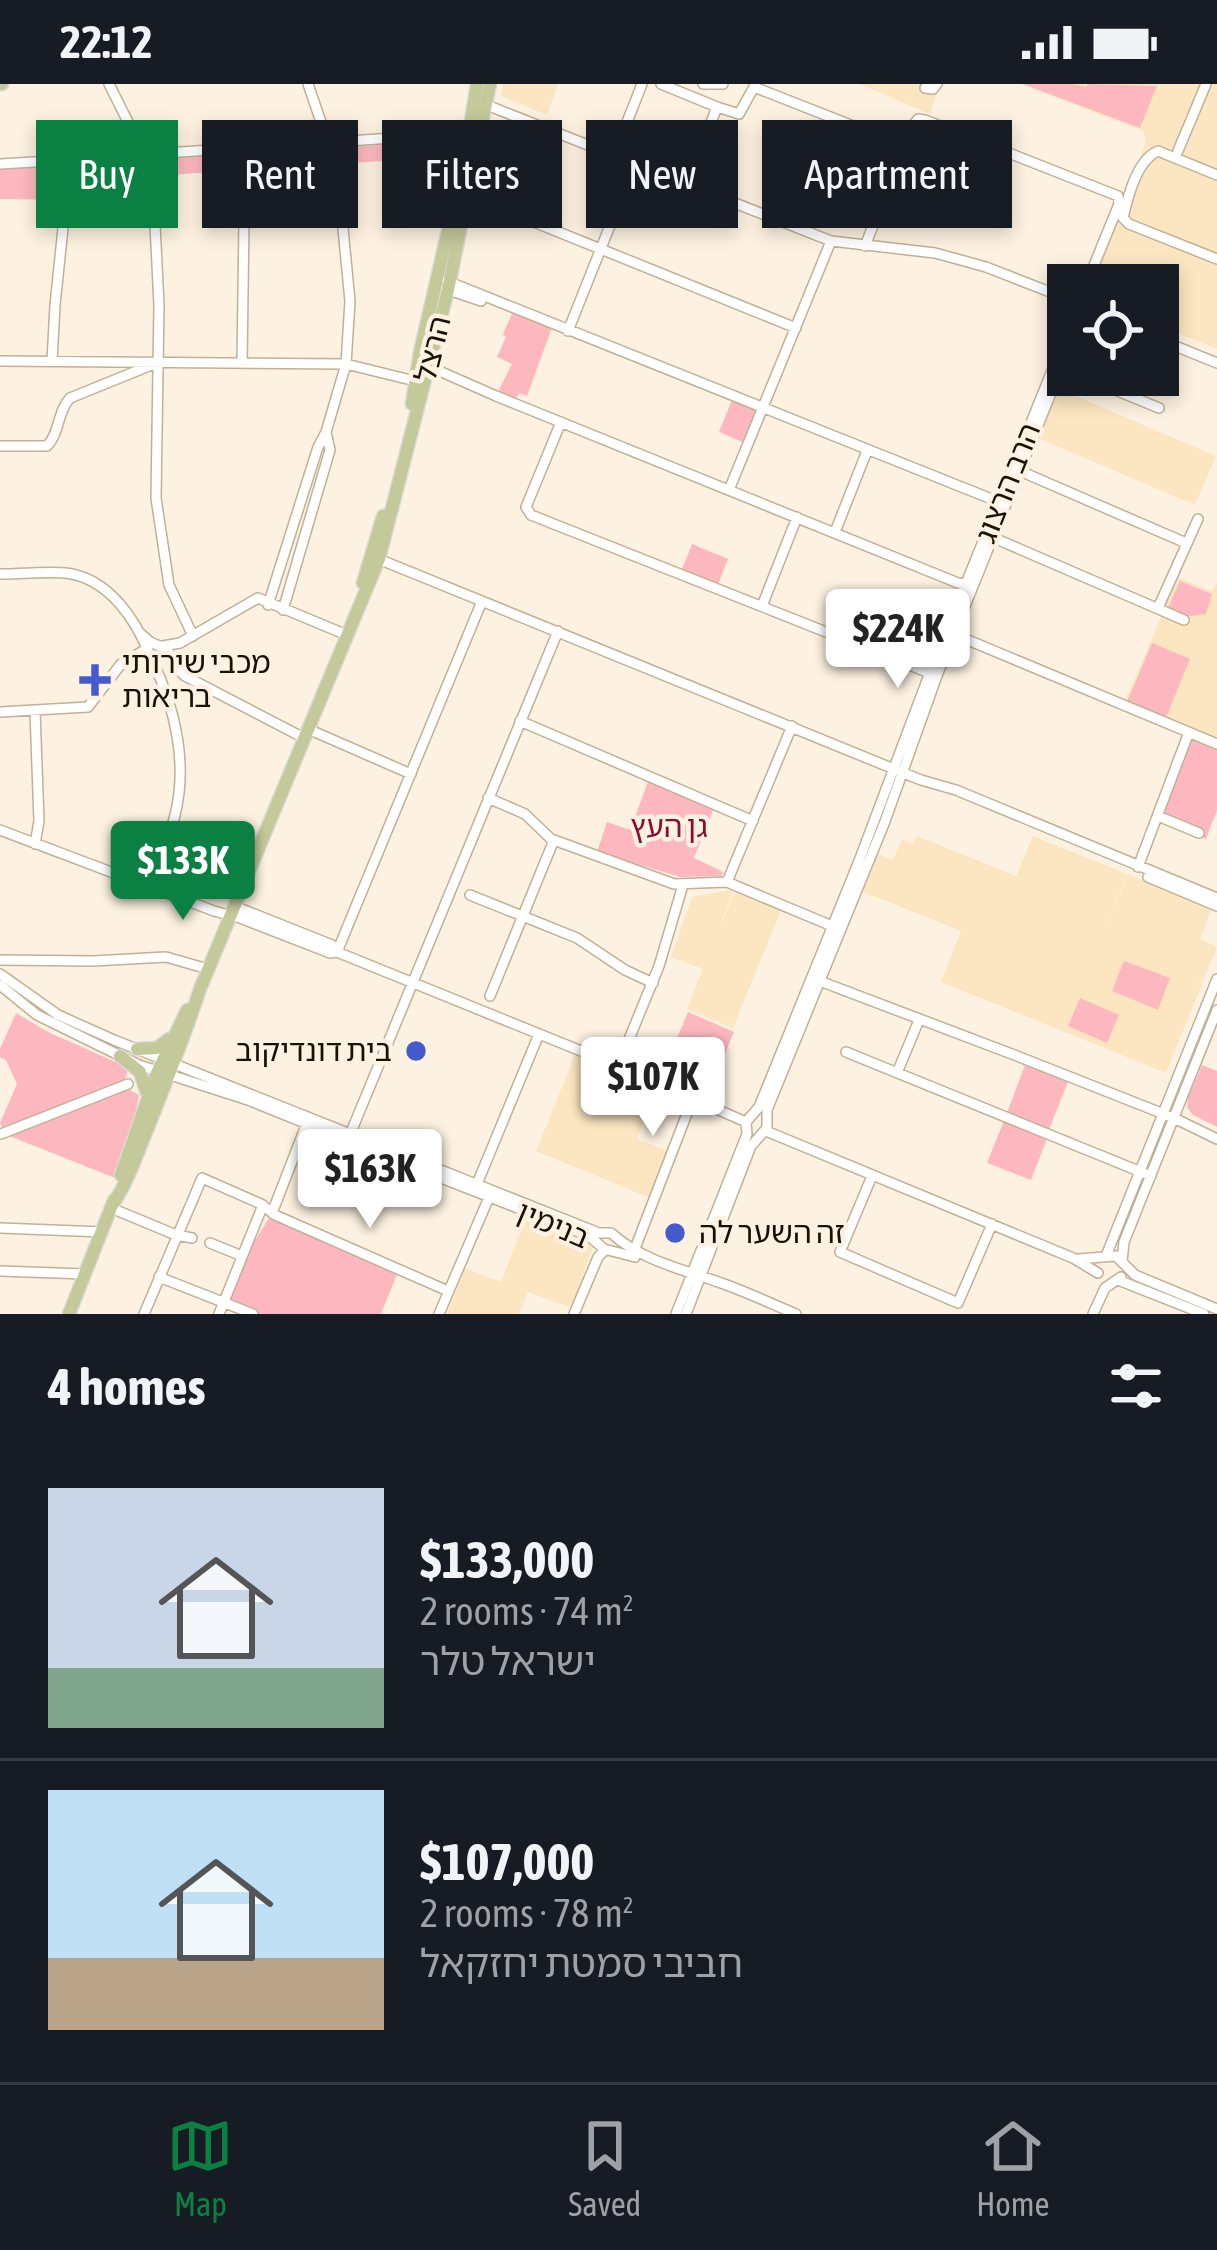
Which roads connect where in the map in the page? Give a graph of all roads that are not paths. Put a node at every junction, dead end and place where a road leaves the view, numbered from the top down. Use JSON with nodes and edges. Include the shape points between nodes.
{"nodes":[{"id":1,"x":308,"y":84,"type":"edge"},
{"id":2,"x":490,"y":84,"type":"edge"},
{"id":3,"x":642,"y":84,"type":"edge"},
{"id":4,"x":662,"y":84,"type":"edge"},
{"id":5,"x":703,"y":84,"type":"edge"},
{"id":6,"x":723,"y":84,"type":"edge"},
{"id":7,"x":937,"y":84,"type":"edge"},
{"id":8,"x":1206,"y":84,"type":"edge"},
{"id":9,"x":114,"y":88,"type":"edge"},
{"id":10,"x":925,"y":88,"type":"dead end"},
{"id":11,"x":479,"y":95,"type":"edge"},
{"id":12,"x":1201,"y":97,"type":"junction"},
{"id":13,"x":1214,"y":102,"type":"edge"},
{"id":14,"x":717,"y":107,"type":"junction"},
{"id":15,"x":129,"y":120,"type":"edge"},
{"id":16,"x":321,"y":120,"type":"edge"},
{"id":17,"x":628,"y":120,"type":"edge"},
{"id":18,"x":712,"y":120,"type":"edge"},
{"id":19,"x":838,"y":120,"type":"edge"},
{"id":20,"x":586,"y":143,"type":"edge"},
{"id":21,"x":1178,"y":151,"type":"dead end"},
{"id":22,"x":1012,"y":154,"type":"edge"},
{"id":23,"x":36,"y":162,"type":"edge"},
{"id":24,"x":0,"y":164,"type":"edge"},
{"id":25,"x":1217,"y":175,"type":"edge"},
{"id":26,"x":63,"y":228,"type":"edge"},
{"id":27,"x":154,"y":228,"type":"edge"},
{"id":28,"x":243,"y":228,"type":"edge"},
{"id":29,"x":343,"y":228,"type":"edge"},
{"id":30,"x":457,"y":228,"type":"edge"},
{"id":31,"x":549,"y":228,"type":"edge"},
{"id":32,"x":608,"y":228,"type":"edge"},
{"id":33,"x":799,"y":228,"type":"edge"},
{"id":34,"x":872,"y":228,"type":"edge"},
{"id":35,"x":831,"y":241,"type":"junction"},
{"id":36,"x":865,"y":246,"type":"junction"},
{"id":37,"x":600,"y":249,"type":"junction"},
{"id":38,"x":1217,"y":259,"type":"edge"},
{"id":39,"x":1095,"y":264,"type":"edge"},
{"id":40,"x":442,"y":284,"type":"junction"},
{"id":41,"x":1047,"y":292,"type":"edge"},
{"id":42,"x":796,"y":328,"type":"junction"},
{"id":43,"x":568,"y":331,"type":"junction"},
{"id":44,"x":1179,"y":348,"type":"edge"},
{"id":45,"x":420,"y":352,"type":"junction"},
{"id":46,"x":0,"y":361,"type":"edge"},
{"id":47,"x":52,"y":362,"type":"junction"},
{"id":48,"x":159,"y":362,"type":"junction"},
{"id":49,"x":242,"y":363,"type":"junction"},
{"id":50,"x":1217,"y":363,"type":"edge"},
{"id":51,"x":346,"y":364,"type":"junction"},
{"id":52,"x":429,"y":366,"type":"junction"},
{"id":53,"x":445,"y":374,"type":"junction"},
{"id":54,"x":420,"y":382,"type":"junction"},
{"id":55,"x":1047,"y":387,"type":"edge"},
{"id":56,"x":1052,"y":396,"type":"edge"},
{"id":57,"x":1131,"y":396,"type":"edge"},
{"id":58,"x":762,"y":408,"type":"junction"},
{"id":59,"x":1160,"y":408,"type":"dead end"},
{"id":60,"x":561,"y":422,"type":"junction"},
{"id":61,"x":326,"y":432,"type":"junction"},
{"id":62,"x":0,"y":446,"type":"edge"},
{"id":63,"x":867,"y":451,"type":"junction"},
{"id":64,"x":1015,"y":472,"type":"junction"},
{"id":65,"x":730,"y":490,"type":"junction"},
{"id":66,"x":999,"y":502,"type":"junction"},
{"id":67,"x":1002,"y":516,"type":"junction"},
{"id":68,"x":796,"y":517,"type":"junction"},
{"id":69,"x":1198,"y":519,"type":"dead end"},
{"id":70,"x":835,"y":532,"type":"junction"},
{"id":71,"x":992,"y":534,"type":"junction"},
{"id":72,"x":1186,"y":542,"type":"junction"},
{"id":73,"x":375,"y":558,"type":"junction"},
{"id":74,"x":0,"y":574,"type":"edge"},
{"id":75,"x":970,"y":585,"type":"junction"},
{"id":76,"x":482,"y":601,"type":"junction"},
{"id":77,"x":268,"y":604,"type":"junction"},
{"id":78,"x":762,"y":606,"type":"junction"},
{"id":79,"x":1158,"y":608,"type":"junction"},
{"id":80,"x":283,"y":610,"type":"junction"},
{"id":81,"x":1184,"y":620,"type":"dead end"},
{"id":82,"x":557,"y":631,"type":"junction"},
{"id":83,"x":951,"y":633,"type":"junction"},
{"id":84,"x":347,"y":635,"type":"junction"},
{"id":85,"x":193,"y":636,"type":"junction"},
{"id":86,"x":180,"y":643,"type":"junction"},
{"id":87,"x":154,"y":650,"type":"junction"},
{"id":88,"x":172,"y":658,"type":"junction"},
{"id":89,"x":934,"y":674,"type":"junction"},
{"id":90,"x":193,"y":681,"type":"junction"},
{"id":91,"x":167,"y":695,"type":"junction"},
{"id":92,"x":35,"y":710,"type":"junction"},
{"id":93,"x":0,"y":712,"type":"edge"},
{"id":94,"x":520,"y":721,"type":"junction"},
{"id":95,"x":792,"y":726,"type":"junction"},
{"id":96,"x":1189,"y":732,"type":"junction"},
{"id":97,"x":306,"y":734,"type":"junction"},
{"id":98,"x":1217,"y":744,"type":"edge"},
{"id":99,"x":898,"y":772,"type":"junction"},
{"id":100,"x":411,"y":774,"type":"junction"},
{"id":101,"x":488,"y":798,"type":"junction"},
{"id":102,"x":1158,"y":816,"type":"junction"},
{"id":103,"x":753,"y":821,"type":"junction"},
{"id":104,"x":0,"y":830,"type":"edge"},
{"id":105,"x":1199,"y":833,"type":"dead end"},
{"id":106,"x":554,"y":840,"type":"junction"},
{"id":107,"x":35,"y":844,"type":"junction"},
{"id":108,"x":1137,"y":869,"type":"junction"},
{"id":109,"x":728,"y":883,"type":"junction"},
{"id":110,"x":682,"y":885,"type":"junction"},
{"id":111,"x":149,"y":886,"type":"junction"},
{"id":112,"x":470,"y":895,"type":"dead end"},
{"id":113,"x":1217,"y":902,"type":"edge"},
{"id":114,"x":232,"y":910,"type":"junction"},
{"id":115,"x":524,"y":914,"type":"junction"},
{"id":116,"x":837,"y":925,"type":"junction"},
{"id":117,"x":337,"y":952,"type":"junction"},
{"id":118,"x":0,"y":960,"type":"edge"},
{"id":119,"x":208,"y":969,"type":"junction"},
{"id":120,"x":0,"y":974,"type":"edge"},
{"id":121,"x":1217,"y":979,"type":"edge"},
{"id":122,"x":816,"y":980,"type":"junction"},
{"id":123,"x":411,"y":983,"type":"junction"},
{"id":124,"x":652,"y":983,"type":"junction"},
{"id":125,"x":0,"y":985,"type":"edge"},
{"id":126,"x":200,"y":988,"type":"junction"},
{"id":127,"x":490,"y":996,"type":"dead end"},
{"id":128,"x":1217,"y":1010,"type":"edge"},
{"id":129,"x":919,"y":1020,"type":"junction"},
{"id":130,"x":174,"y":1034,"type":"junction"},
{"id":131,"x":539,"y":1034,"type":"junction"},
{"id":132,"x":671,"y":1046,"type":"dead end"},
{"id":133,"x":137,"y":1049,"type":"junction"},
{"id":134,"x":846,"y":1052,"type":"dead end"},
{"id":135,"x":120,"y":1056,"type":"junction"},
{"id":136,"x":618,"y":1066,"type":"junction"},
{"id":137,"x":166,"y":1067,"type":"junction"},
{"id":138,"x":897,"y":1073,"type":"junction"},
{"id":139,"x":655,"y":1082,"type":"junction"},
{"id":140,"x":128,"y":1084,"type":"dead end"},
{"id":141,"x":692,"y":1099,"type":"junction"},
{"id":142,"x":1181,"y":1102,"type":"junction"},
{"id":143,"x":142,"y":1112,"type":"junction"},
{"id":144,"x":1169,"y":1116,"type":"junction"},
{"id":145,"x":748,"y":1122,"type":"junction"},
{"id":146,"x":307,"y":1123,"type":"junction"},
{"id":147,"x":764,"y":1128,"type":"junction"},
{"id":148,"x":1196,"y":1129,"type":"junction"},
{"id":149,"x":2,"y":1134,"type":"edge"},
{"id":150,"x":1168,"y":1135,"type":"junction"},
{"id":151,"x":349,"y":1138,"type":"junction"},
{"id":152,"x":1217,"y":1139,"type":"edge"},
{"id":153,"x":1146,"y":1174,"type":"junction"},
{"id":154,"x":872,"y":1176,"type":"junction"},
{"id":155,"x":477,"y":1184,"type":"junction"},
{"id":156,"x":465,"y":1189,"type":"junction"},
{"id":157,"x":491,"y":1194,"type":"junction"},
{"id":158,"x":112,"y":1206,"type":"junction"},
{"id":159,"x":268,"y":1209,"type":"junction"},
{"id":160,"x":992,"y":1225,"type":"junction"},
{"id":161,"x":0,"y":1228,"type":"edge"},
{"id":162,"x":103,"y":1232,"type":"junction"},
{"id":163,"x":176,"y":1235,"type":"junction"},
{"id":164,"x":612,"y":1236,"type":"junction"},
{"id":165,"x":191,"y":1238,"type":"dead end"},
{"id":166,"x":210,"y":1244,"type":"dead end"},
{"id":167,"x":606,"y":1248,"type":"junction"},
{"id":168,"x":634,"y":1251,"type":"junction"},
{"id":169,"x":242,"y":1256,"type":"junction"},
{"id":170,"x":1104,"y":1257,"type":"junction"},
{"id":171,"x":1072,"y":1258,"type":"junction"},
{"id":172,"x":1123,"y":1263,"type":"junction"},
{"id":173,"x":0,"y":1270,"type":"edge"},
{"id":174,"x":85,"y":1274,"type":"junction"},
{"id":175,"x":1100,"y":1275,"type":"junction"},
{"id":176,"x":159,"y":1277,"type":"junction"},
{"id":177,"x":694,"y":1277,"type":"junction"},
{"id":178,"x":1117,"y":1281,"type":"junction"},
{"id":179,"x":448,"y":1291,"type":"junction"},
{"id":180,"x":221,"y":1308,"type":"edge"},
{"id":181,"x":1217,"y":1309,"type":"edge"},
{"id":182,"x":69,"y":1314,"type":"edge"},
{"id":183,"x":145,"y":1314,"type":"edge"},
{"id":184,"x":253,"y":1314,"type":"edge"},
{"id":185,"x":439,"y":1314,"type":"edge"},
{"id":186,"x":574,"y":1314,"type":"edge"},
{"id":187,"x":676,"y":1314,"type":"edge"},
{"id":188,"x":686,"y":1314,"type":"edge"},
{"id":189,"x":796,"y":1314,"type":"edge"},
{"id":190,"x":1090,"y":1314,"type":"edge"},
{"id":191,"x":1204,"y":1314,"type":"edge"}],
"edges":[{"from":1,"to":16,"type":"street"},
{"from":2,"to":11,"type":"main road","name":"הרצל"},
{"from":3,"to":17,"type":"street"},
{"from":4,"to":14,"type":"street"},
{"from":5,"to":6,"type":"street"},
{"from":7,"to":10,"type":"street"},
{"from":8,"to":12,"type":"street"},
{"from":9,"to":15,"type":"street"},
{"from":11,"to":20,"type":"street"},
{"from":11,"to":40,"type":"main road","name":"הרצל"},
{"from":12,"to":13,"type":"street"},
{"from":12,"to":21,"type":"street"},
{"from":14,"to":18,"type":"street"},
{"from":14,"to":19,"type":"street","via":[[739,115],[754,87]]},
{"from":22,"to":39,"type":"street","via":[[1115,195],[1120,202]]},
{"from":23,"to":24,"type":"street"},
{"from":25,"to":38,"type":"street","via":[[1152,152],[1123,218]]},
{"from":26,"to":47,"type":"street"},
{"from":27,"to":48,"type":"street"},
{"from":28,"to":49,"type":"street"},
{"from":29,"to":51,"type":"street"},
{"from":30,"to":40,"type":"main road","name":"הרצל"},
{"from":31,"to":37,"type":"street"},
{"from":32,"to":37,"type":"street"},
{"from":33,"to":35,"type":"street"},
{"from":34,"to":36,"type":"street"},
{"from":35,"to":36,"type":"street"},
{"from":35,"to":42,"type":"street"},
{"from":36,"to":41,"type":"street","via":[[964,261]]},
{"from":37,"to":42,"type":"street"},
{"from":37,"to":43,"type":"street"},
{"from":40,"to":43,"type":"street"},
{"from":40,"to":45,"type":"main road","name":"הרצל"},
{"from":40,"to":52,"type":"main road","name":"הרצל"},
{"from":42,"to":58,"type":"street"},
{"from":43,"to":58,"type":"street"},
{"from":44,"to":50,"type":"street"},
{"from":45,"to":52,"type":"street"},
{"from":45,"to":54,"type":"main road","name":"הרצל"},
{"from":46,"to":47,"type":"street"},
{"from":47,"to":48,"type":"street"},
{"from":48,"to":49,"type":"street"},
{"from":48,"to":62,"type":"street","via":[[70,398],[46,446]]},
{"from":48,"to":85,"type":"street","via":[[156,498],[170,588]]},
{"from":49,"to":51,"type":"street"},
{"from":51,"to":54,"type":"street"},
{"from":51,"to":61,"type":"street"},
{"from":52,"to":53,"type":"street"},
{"from":52,"to":54,"type":"main road","name":"הרצל"},
{"from":53,"to":54,"type":"main road"},
{"from":53,"to":60,"type":"street"},
{"from":54,"to":73,"type":"main road","name":"הרצל"},
{"from":55,"to":64,"type":"street","name":"הרב הרצוג"},
{"from":56,"to":64,"type":"street","name":"הרב הרצוג"},
{"from":57,"to":59,"type":"street"},
{"from":58,"to":63,"type":"street"},
{"from":58,"to":65,"type":"street"},
{"from":60,"to":65,"type":"street"},
{"from":60,"to":78,"type":"street","via":[[526,511]]},
{"from":61,"to":77,"type":"street"},
{"from":61,"to":80,"type":"street","via":[[330,450]]},
{"from":63,"to":66,"type":"street"},
{"from":63,"to":70,"type":"street"},
{"from":64,"to":66,"type":"street","name":"הרב הרצוג"},
{"from":64,"to":67,"type":"street","name":"הרב הרצוג"},
{"from":64,"to":72,"type":"street"},
{"from":65,"to":68,"type":"street"},
{"from":66,"to":67,"type":"street"},
{"from":66,"to":71,"type":"street","name":"הרב הרצוג"},
{"from":67,"to":71,"type":"street","name":"הרב הרצוג"},
{"from":68,"to":70,"type":"street"},
{"from":68,"to":78,"type":"street"},
{"from":69,"to":72,"type":"street"},
{"from":70,"to":75,"type":"street"},
{"from":71,"to":75,"type":"street","name":"הרב הרצוג"},
{"from":71,"to":79,"type":"street"},
{"from":72,"to":79,"type":"street"},
{"from":73,"to":76,"type":"street"},
{"from":73,"to":84,"type":"main road","name":"הרצל"},
{"from":74,"to":87,"type":"street","via":[[83,577],[110,595]]},
{"from":75,"to":83,"type":"street","name":"הרב הרצוג"},
{"from":76,"to":82,"type":"street"},
{"from":76,"to":100,"type":"street"},
{"from":77,"to":80,"type":"street"},
{"from":77,"to":85,"type":"street","via":[[258,598]]},
{"from":78,"to":89,"type":"street"},
{"from":79,"to":81,"type":"street"},
{"from":80,"to":84,"type":"street"},
{"from":82,"to":94,"type":"street"},
{"from":82,"to":95,"type":"street"},
{"from":83,"to":89,"type":"street","name":"הרב הרצוג"},
{"from":83,"to":96,"type":"street"},
{"from":84,"to":97,"type":"main road","name":"הרצל"},
{"from":85,"to":86,"type":"street"},
{"from":86,"to":87,"type":"street"},
{"from":86,"to":88,"type":"street"},
{"from":87,"to":88,"type":"street"},
{"from":87,"to":88,"type":"street","via":[[164,667]]},
{"from":87,"to":91,"type":"street"},
{"from":87,"to":92,"type":"street","via":[[121,664],[89,706]]},
{"from":88,"to":90,"type":"street"},
{"from":89,"to":99,"type":"street","name":"הרב הרצוג"},
{"from":90,"to":91,"type":"street","via":[[175,682]]},
{"from":90,"to":97,"type":"street"},
{"from":91,"to":111,"type":"street","via":[[179,788]]},
{"from":92,"to":93,"type":"street"},
{"from":92,"to":107,"type":"street"},
{"from":94,"to":101,"type":"street"},
{"from":94,"to":103,"type":"street"},
{"from":95,"to":99,"type":"street"},
{"from":95,"to":103,"type":"street"},
{"from":96,"to":98,"type":"street"},
{"from":96,"to":102,"type":"street"},
{"from":97,"to":100,"type":"street"},
{"from":97,"to":114,"type":"main road","name":"הרצל"},
{"from":99,"to":108,"type":"street"},
{"from":99,"to":116,"type":"street","name":"הרב הרצוג"},
{"from":100,"to":117,"type":"street"},
{"from":101,"to":106,"type":"street","via":[[525,814]]},
{"from":101,"to":123,"type":"street"},
{"from":102,"to":105,"type":"street"},
{"from":102,"to":108,"type":"street"},
{"from":103,"to":109,"type":"street"},
{"from":104,"to":107,"type":"street"},
{"from":106,"to":110,"type":"street"},
{"from":106,"to":115,"type":"street"},
{"from":107,"to":111,"type":"street"},
{"from":108,"to":113,"type":"street"},
{"from":109,"to":110,"type":"street"},
{"from":109,"to":116,"type":"street"},
{"from":110,"to":124,"type":"street"},
{"from":111,"to":114,"type":"street"},
{"from":112,"to":115,"type":"street"},
{"from":114,"to":117,"type":"street"},
{"from":114,"to":119,"type":"main road","name":"הרצל"},
{"from":115,"to":124,"type":"street"},
{"from":115,"to":127,"type":"street"},
{"from":116,"to":122,"type":"street","name":"הרב הרצוג"},
{"from":117,"to":123,"type":"street"},
{"from":118,"to":119,"type":"street","via":[[166,957]]},
{"from":119,"to":126,"type":"main road","name":"הרצל"},
{"from":120,"to":133,"type":"street","via":[[58,1015]]},
{"from":121,"to":144,"type":"street"},
{"from":122,"to":129,"type":"street"},
{"from":122,"to":145,"type":"street"},
{"from":122,"to":147,"type":"street"},
{"from":123,"to":131,"type":"street"},
{"from":123,"to":151,"type":"street"},
{"from":124,"to":136,"type":"street"},
{"from":125,"to":135,"type":"street","via":[[33,1012]]},
{"from":126,"to":130,"type":"main road","name":"הרצל"},
{"from":126,"to":137,"type":"main road","name":"הרצל"},
{"from":128,"to":142,"type":"street"},
{"from":129,"to":138,"type":"street"},
{"from":129,"to":144,"type":"street"},
{"from":130,"to":133,"type":"main road","via":[[157,1048]]},
{"from":130,"to":137,"type":"main road","name":"הרצל"},
{"from":131,"to":136,"type":"street"},
{"from":131,"to":155,"type":"street"},
{"from":132,"to":139,"type":"street"},
{"from":133,"to":137,"type":"street"},
{"from":134,"to":138,"type":"street"},
{"from":135,"to":137,"type":"street"},
{"from":135,"to":143,"type":"main road","via":[[145,1080]]},
{"from":136,"to":139,"type":"street"},
{"from":137,"to":143,"type":"main road","name":"הרצל"},
{"from":137,"to":146,"type":"street","name":"בנימין"},
{"from":137,"to":151,"type":"street","name":"בנימין"},
{"from":137,"to":158,"type":"main road","name":"הרצל"},
{"from":138,"to":153,"type":"street"},
{"from":139,"to":141,"type":"street"},
{"from":140,"to":149,"type":"street"},
{"from":141,"to":145,"type":"street"},
{"from":141,"to":168,"type":"street"},
{"from":142,"to":144,"type":"street"},
{"from":142,"to":148,"type":"street"},
{"from":143,"to":158,"type":"main road","name":"הרצל"},
{"from":144,"to":148,"type":"street"},
{"from":144,"to":150,"type":"street"},
{"from":144,"to":153,"type":"street"},
{"from":145,"to":147,"type":"street","via":[[751,1134]]},
{"from":145,"to":147,"type":"street","via":[[759,1114]]},
{"from":145,"to":177,"type":"street"},
{"from":146,"to":151,"type":"street","name":"בנימין"},
{"from":146,"to":159,"type":"street"},
{"from":147,"to":154,"type":"street"},
{"from":147,"to":177,"type":"street"},
{"from":148,"to":150,"type":"street"},
{"from":148,"to":152,"type":"street"},
{"from":150,"to":153,"type":"street"},
{"from":151,"to":155,"type":"street","name":"בנימין"},
{"from":151,"to":156,"type":"street","name":"בנימין"},
{"from":153,"to":170,"type":"street"},
{"from":153,"to":172,"type":"street"},
{"from":154,"to":160,"type":"street"},
{"from":154,"to":160,"type":"street","via":[[840,1252],[958,1303]]},
{"from":155,"to":156,"type":"street"},
{"from":155,"to":157,"type":"street","name":"בנימין"},
{"from":156,"to":157,"type":"street","name":"בנימין"},
{"from":157,"to":164,"type":"street","name":"בנימין"},
{"from":157,"to":167,"type":"street","name":"בנימין"},
{"from":157,"to":179,"type":"street"},
{"from":158,"to":162,"type":"main road","name":"הרצל"},
{"from":158,"to":163,"type":"street"},
{"from":159,"to":163,"type":"street","via":[[202,1178]]},
{"from":159,"to":169,"type":"street"},
{"from":159,"to":179,"type":"street"},
{"from":160,"to":171,"type":"street"},
{"from":161,"to":162,"type":"street"},
{"from":162,"to":174,"type":"main road","name":"הרצל"},
{"from":163,"to":165,"type":"street"},
{"from":163,"to":176,"type":"street"},
{"from":164,"to":167,"type":"street","via":[[600,1240]]},
{"from":164,"to":168,"type":"street","name":"בנימין"},
{"from":166,"to":169,"type":"street"},
{"from":167,"to":177,"type":"street","name":"בנימין"},
{"from":167,"to":186,"type":"street"},
{"from":168,"to":177,"type":"street","name":"בנימין"},
{"from":169,"to":180,"type":"street"},
{"from":170,"to":171,"type":"street"},
{"from":170,"to":172,"type":"street"},
{"from":170,"to":175,"type":"street"},
{"from":171,"to":175,"type":"street"},
{"from":172,"to":178,"type":"street"},
{"from":172,"to":181,"type":"street"},
{"from":173,"to":174,"type":"street"},
{"from":174,"to":182,"type":"main road","name":"הרצל"},
{"from":175,"to":178,"type":"street"},
{"from":175,"to":190,"type":"street"},
{"from":176,"to":180,"type":"street"},
{"from":176,"to":183,"type":"street"},
{"from":177,"to":187,"type":"street"},
{"from":177,"to":188,"type":"street"},
{"from":177,"to":189,"type":"street"},
{"from":178,"to":190,"type":"street"},
{"from":178,"to":191,"type":"street"},
{"from":179,"to":185,"type":"street"},
{"from":180,"to":184,"type":"street"}]}
